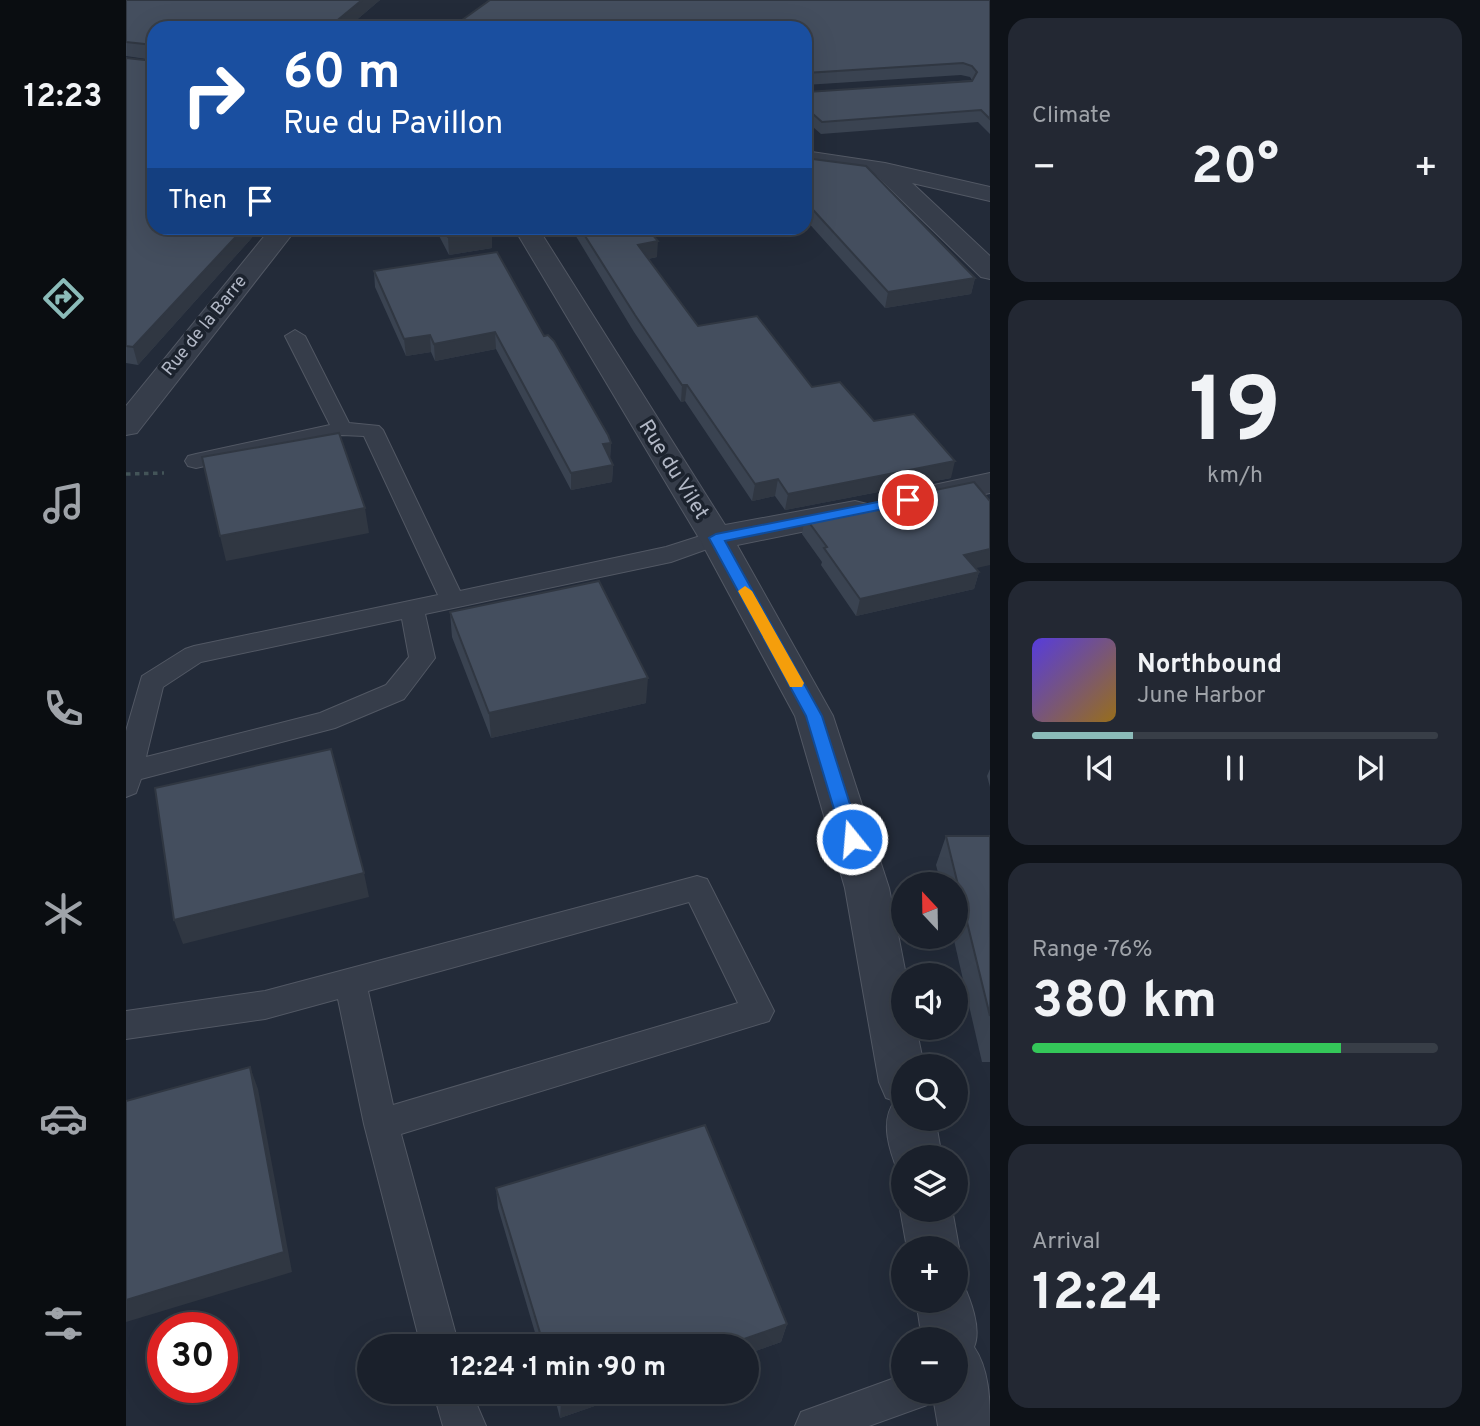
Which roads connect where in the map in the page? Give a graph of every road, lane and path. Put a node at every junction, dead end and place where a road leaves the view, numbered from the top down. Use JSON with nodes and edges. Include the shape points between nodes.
{"nodes":[{"id":1,"x":812,"y":159,"type":"edge"},
{"id":2,"x":885,"y":170,"type":"junction"},
{"id":3,"x":990,"y":194,"type":"edge"},
{"id":4,"x":278,"y":235,"type":"edge"},
{"id":5,"x":530,"y":235,"type":"edge"},
{"id":6,"x":990,"y":271,"type":"edge"},
{"id":7,"x":295,"y":336,"type":"dead end"},
{"id":8,"x":126,"y":426,"type":"edge"},
{"id":9,"x":342,"y":429,"type":"junction"},
{"id":10,"x":196,"y":461,"type":"dead end"},
{"id":11,"x":990,"y":483,"type":"edge"},
{"id":12,"x":716,"y":538,"type":"junction"},
{"id":13,"x":453,"y":600,"type":"junction"},
{"id":14,"x":412,"y":609,"type":"junction"},
{"id":15,"x":128,"y":779,"type":"edge"},
{"id":16,"x":350,"y":982,"type":"junction"},
{"id":17,"x":126,"y":1025,"type":"edge"},
{"id":18,"x":898,"y":1054,"type":"edge"},
{"id":19,"x":381,"y":1124,"type":"junction"},
{"id":20,"x":437,"y":1334,"type":"edge"},
{"id":21,"x":891,"y":1400,"type":"edge"},
{"id":22,"x":456,"y":1404,"type":"edge"},
{"id":23,"x":466,"y":1426,"type":"edge"},
{"id":24,"x":815,"y":1426,"type":"edge"}],
"edges":[{"from":1,"to":2,"type":"street"},
{"from":2,"to":3,"type":"street"},
{"from":2,"to":6,"type":"street"},
{"from":4,"to":8,"type":"street","name":"Rue de la Barre"},
{"from":5,"to":12,"type":"street","name":"Rue du Vilet"},
{"from":7,"to":9,"type":"lane"},
{"from":9,"to":10,"type":"lane"},
{"from":9,"to":13,"type":"lane","via":[[372,430]]},
{"from":11,"to":12,"type":"street"},
{"from":12,"to":13,"type":"lane","via":[[671,554]]},
{"from":12,"to":18,"type":"street","name":"Rue du Vilet","via":[[814,716],[867,888]]},
{"from":13,"to":14,"type":"lane"},
{"from":14,"to":15,"type":"lane","via":[[194,655],[151,682]]},
{"from":14,"to":15,"type":"lane","via":[[422,658],[396,692],[326,721]]},
{"from":16,"to":17,"type":"lane","via":[[265,1005]]},
{"from":16,"to":19,"type":"lane"},
{"from":16,"to":19,"type":"lane","via":[[697,888],[758,1011]]},
{"from":19,"to":20,"type":"lane"},
{"from":21,"to":24,"type":"lane"},
{"from":22,"to":23,"type":"lane"}]}
